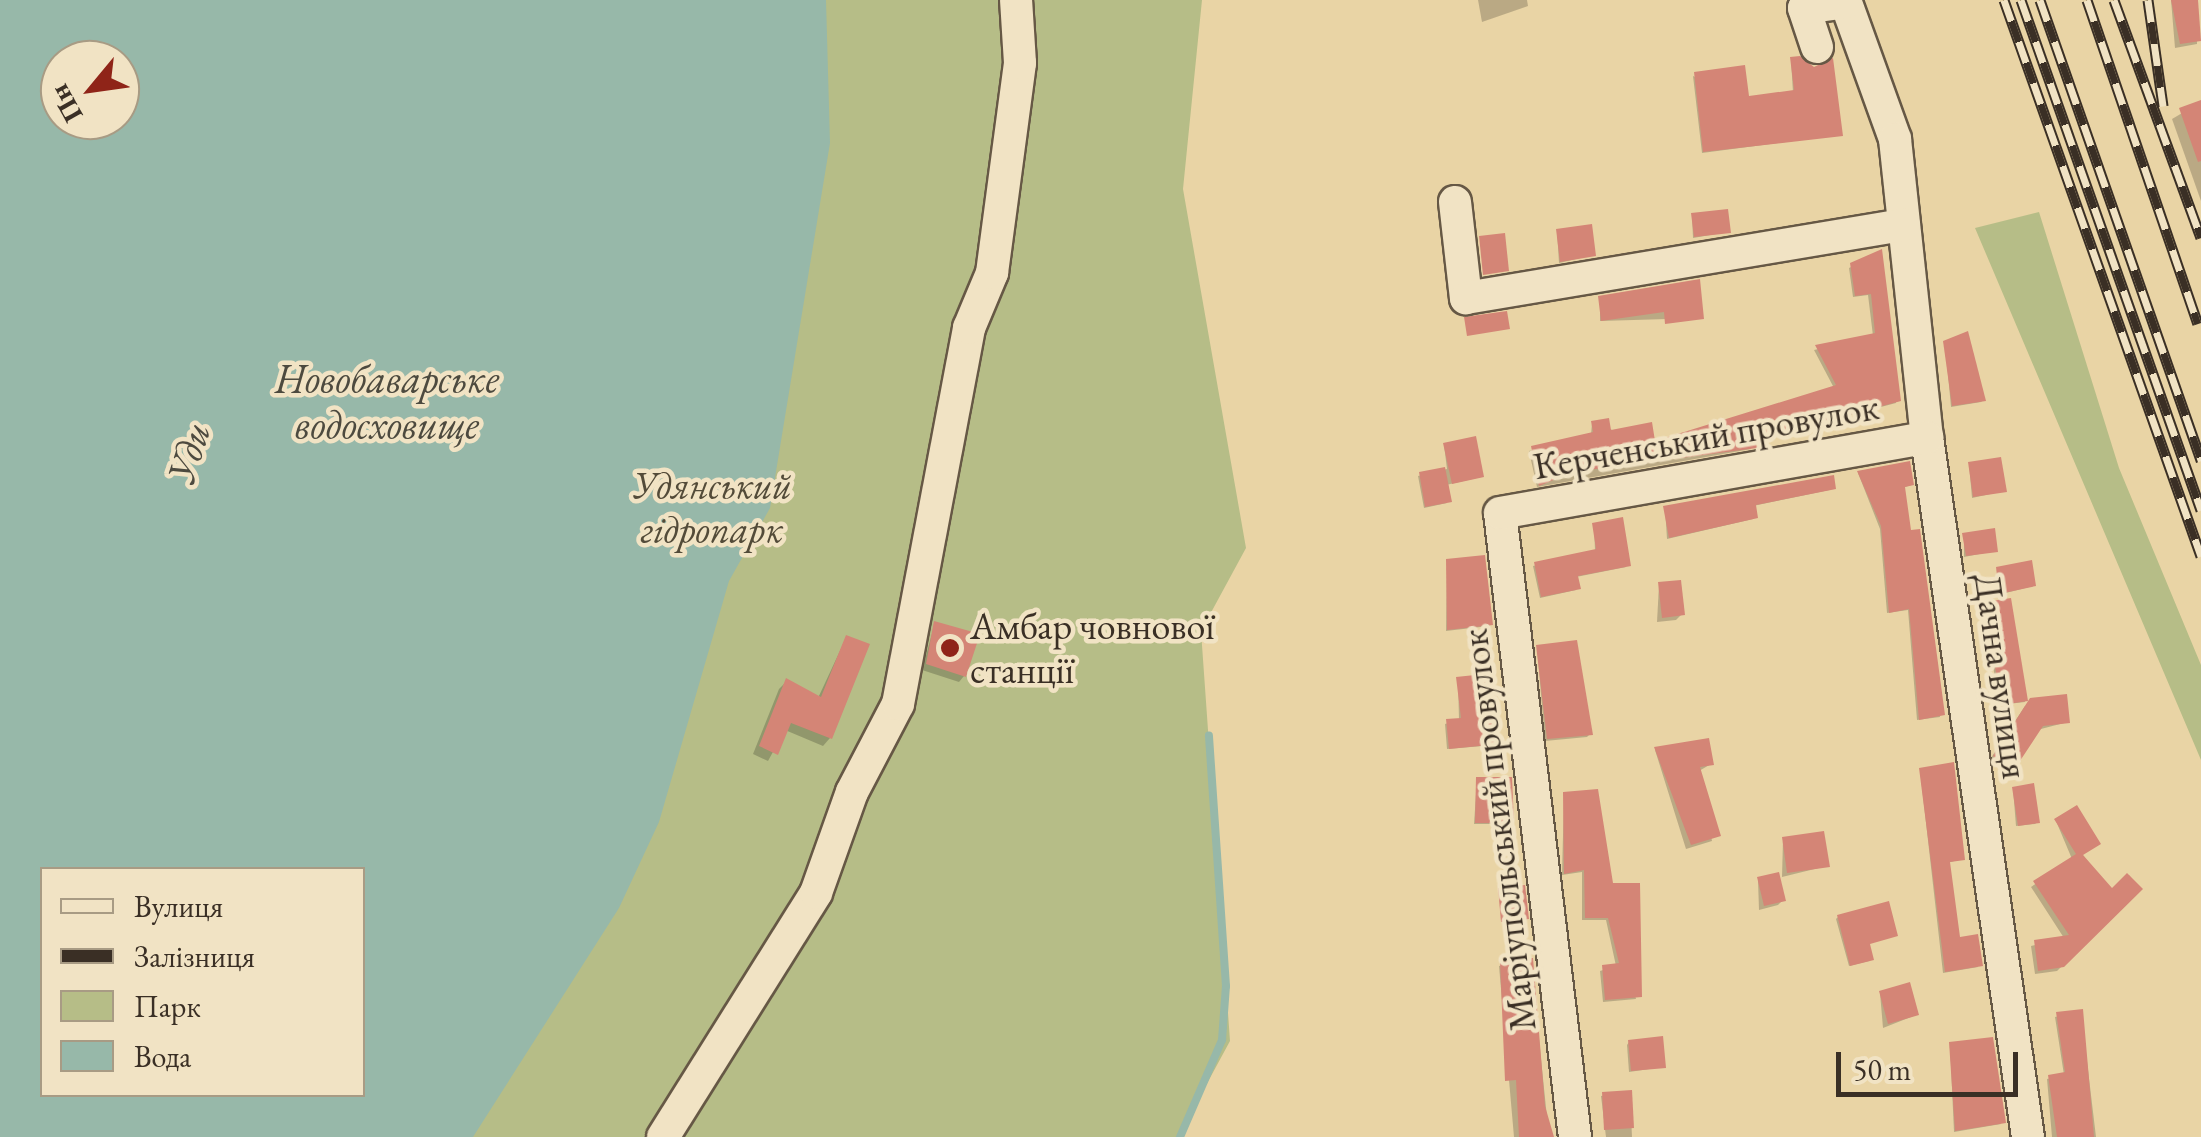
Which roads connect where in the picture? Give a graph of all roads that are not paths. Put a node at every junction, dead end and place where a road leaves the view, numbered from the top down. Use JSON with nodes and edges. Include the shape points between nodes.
{"nodes":[{"id":1,"x":1016,"y":0,"type":"edge"},
{"id":2,"x":1846,"y":1,"type":"edge"},
{"id":3,"x":1817,"y":47,"type":"dead end"},
{"id":4,"x":1455,"y":202,"type":"dead end"},
{"id":5,"x":1904,"y":226,"type":"junction"},
{"id":6,"x":1927,"y":438,"type":"junction"},
{"id":7,"x":1500,"y":513,"type":"joint"},
{"id":8,"x":663,"y":1137,"type":"edge"},
{"id":9,"x":1575,"y":1137,"type":"edge"},
{"id":10,"x":2028,"y":1137,"type":"edge"}],
"edges":[{"from":1,"to":8,"type":"street","via":[[1020,63],[992,274],[969,328],[898,704],[816,892]]},
{"from":2,"to":3,"type":"street","via":[[1804,8]]},
{"from":2,"to":5,"type":"street","name":"Дачна вулиця","via":[[1895,139]]},
{"from":4,"to":5,"type":"street","via":[[1466,298]]},
{"from":5,"to":6,"type":"street","name":"Дачна вулиця"},
{"from":6,"to":7,"type":"street","name":"Керченський провулок"},
{"from":6,"to":10,"type":"street","name":"Дачна вулиця"},
{"from":7,"to":9,"type":"street","name":"Маріупольський провулок"}]}
